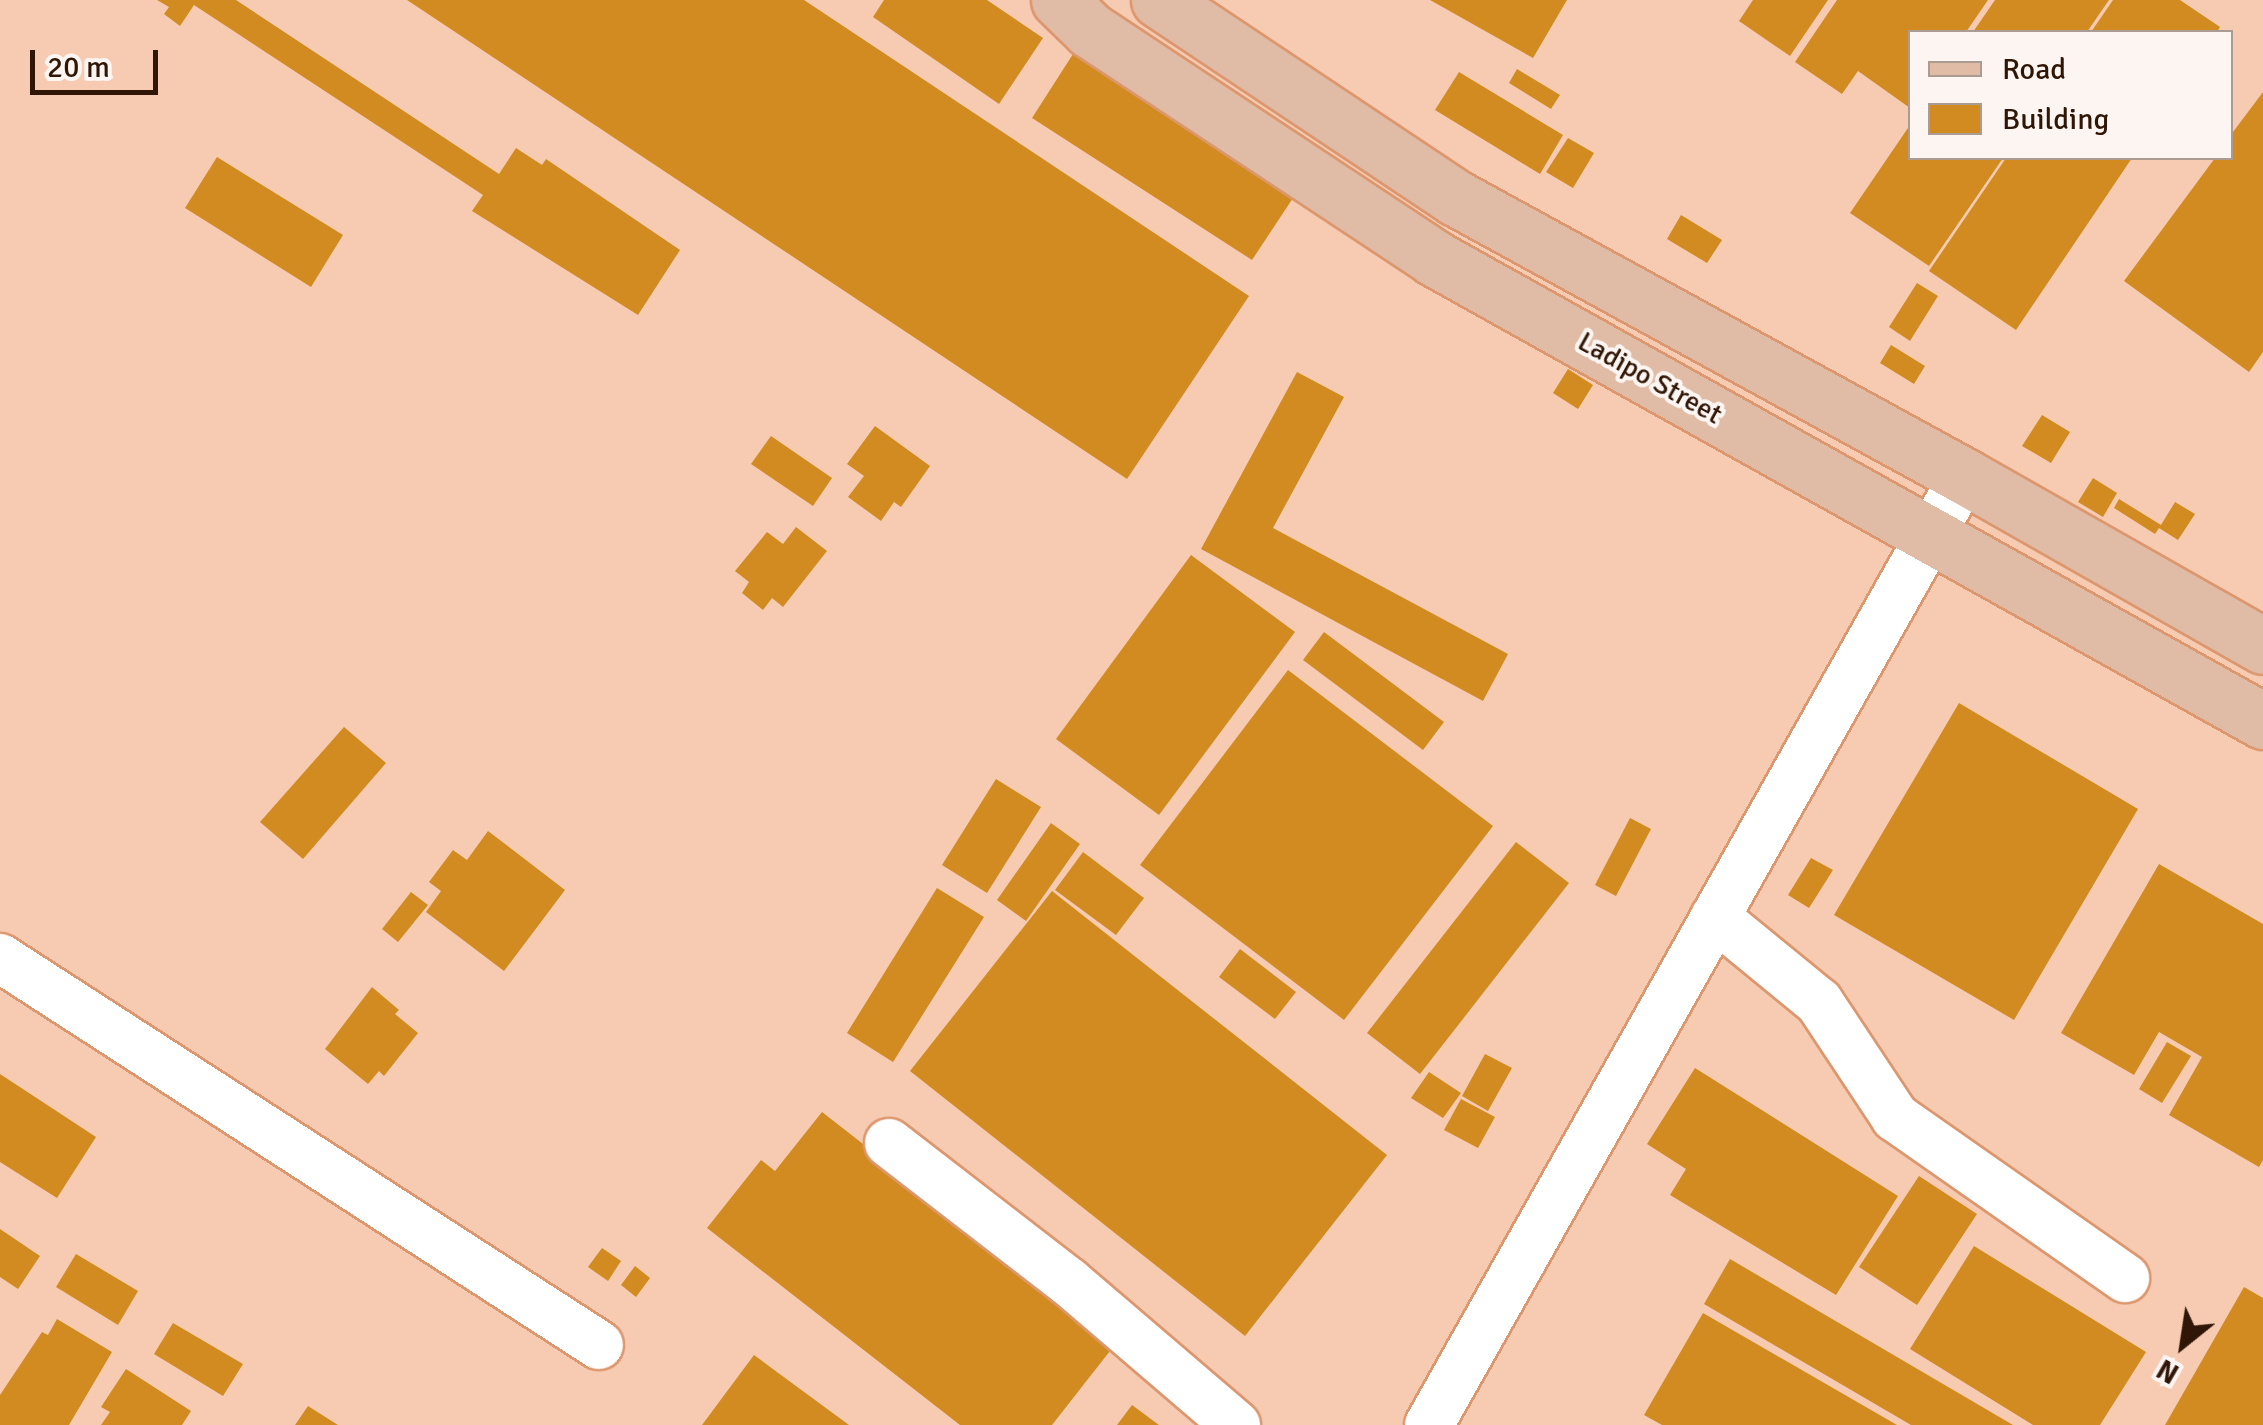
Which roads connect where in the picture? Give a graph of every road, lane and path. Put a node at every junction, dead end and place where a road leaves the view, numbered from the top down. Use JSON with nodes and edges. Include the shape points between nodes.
{"nodes":[{"id":1,"x":1059,"y":0,"type":"edge"},
{"id":2,"x":1158,"y":0,"type":"edge"},
{"id":3,"x":1964,"y":476,"type":"junction"},
{"id":4,"x":1930,"y":534,"type":"junction"},
{"id":5,"x":2263,"y":646,"type":"edge"},
{"id":6,"x":2263,"y":720,"type":"edge"},
{"id":7,"x":1716,"y":917,"type":"junction"},
{"id":8,"x":0,"y":958,"type":"edge"},
{"id":9,"x":890,"y":1143,"type":"dead end"},
{"id":10,"x":2125,"y":1278,"type":"dead end"},
{"id":11,"x":599,"y":1345,"type":"dead end"},
{"id":12,"x":1236,"y":1425,"type":"edge"},
{"id":13,"x":1429,"y":1425,"type":"edge"}],
"edges":[{"from":1,"to":4,"type":"main road","name":"Ladipo Street","via":[[1090,30],[1434,258]]},
{"from":2,"to":3,"type":"main road","via":[[1456,198]]},
{"from":3,"to":4,"type":"lane"},
{"from":3,"to":5,"type":"main road"},
{"from":4,"to":6,"type":"main road","name":"Ladipo Street"},
{"from":4,"to":7,"type":"lane"},
{"from":7,"to":10,"type":"lane","via":[[1818,1002],[1895,1117]]},
{"from":7,"to":13,"type":"lane"},
{"from":8,"to":11,"type":"lane"},
{"from":9,"to":12,"type":"lane","via":[[1069,1282]]}]}
